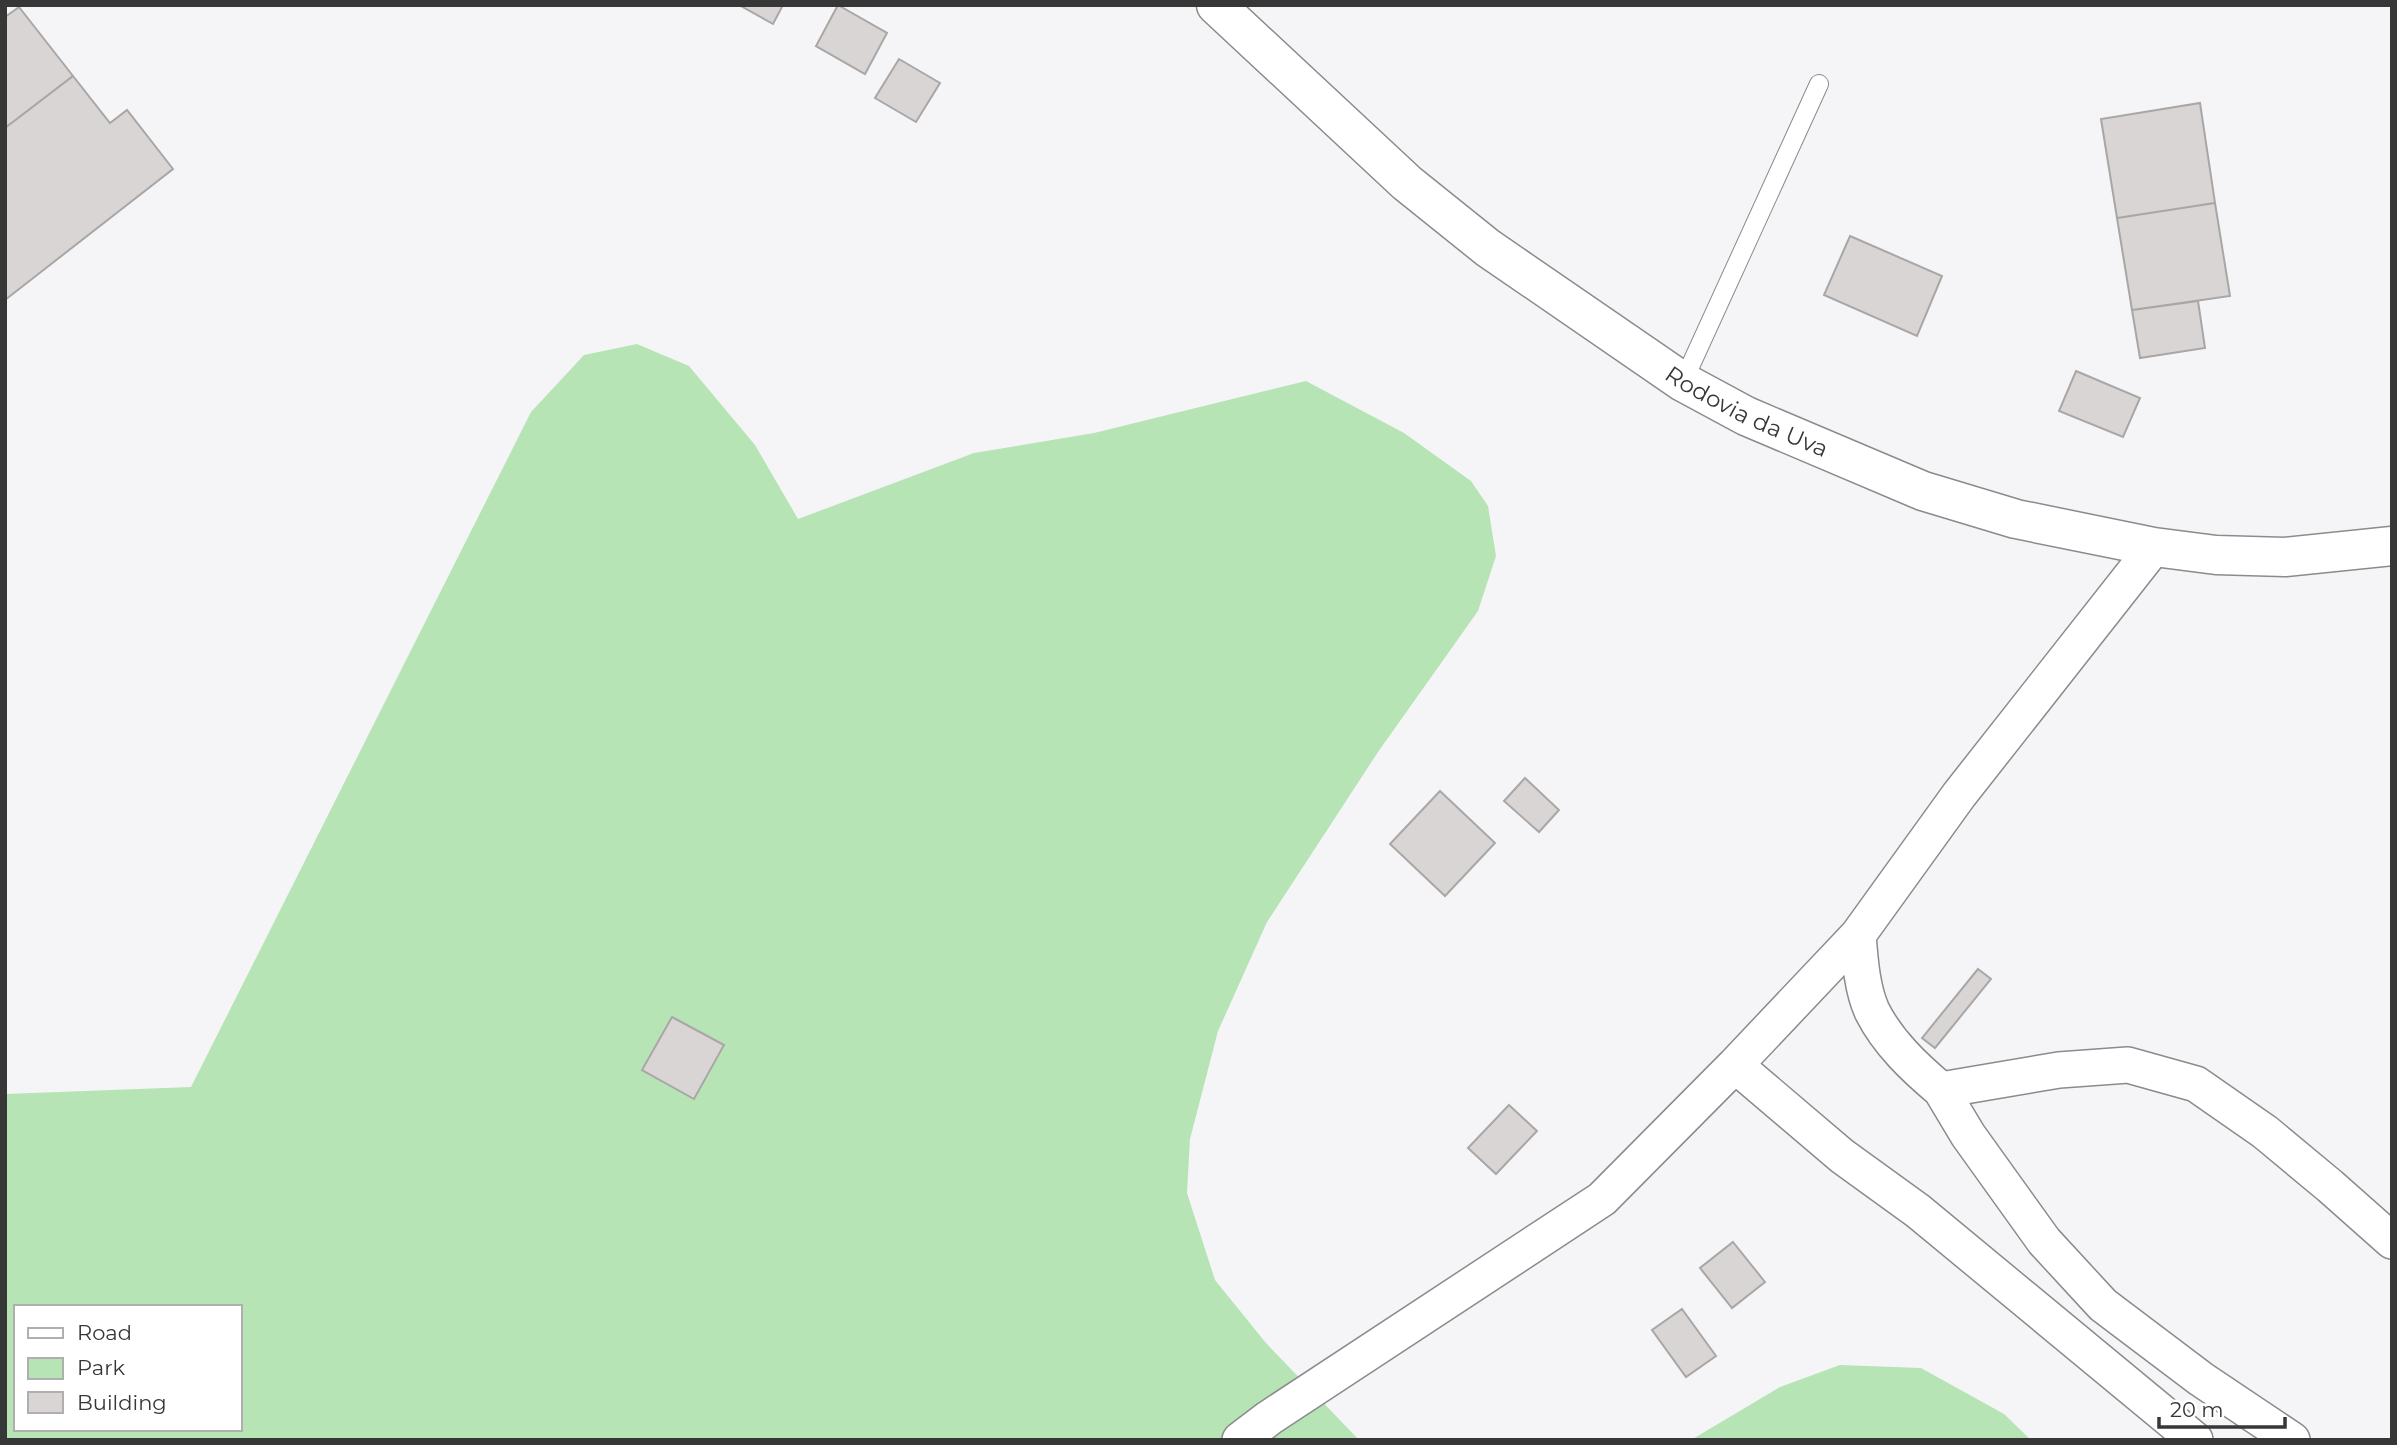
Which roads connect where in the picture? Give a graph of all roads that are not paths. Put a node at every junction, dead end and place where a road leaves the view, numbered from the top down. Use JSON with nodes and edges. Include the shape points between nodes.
{"nodes":[{"id":1,"x":1216,"y":5,"type":"edge"},
{"id":2,"x":1819,"y":84,"type":"dead end"},
{"id":3,"x":1683,"y":382,"type":"junction"},
{"id":4,"x":2392,"y":546,"type":"edge"},
{"id":5,"x":2154,"y":547,"type":"junction"},
{"id":6,"x":1858,"y":936,"type":"junction"},
{"id":7,"x":1735,"y":1065,"type":"junction"},
{"id":8,"x":1941,"y":1090,"type":"junction"},
{"id":9,"x":2392,"y":1241,"type":"edge"},
{"id":10,"x":1240,"y":1440,"type":"edge"},
{"id":11,"x":2195,"y":1440,"type":"edge"},
{"id":12,"x":2292,"y":1440,"type":"edge"}],
"edges":[{"from":1,"to":3,"type":"street","name":"Rodovia da Uva","via":[[1407,183],[1468,232]]},
{"from":2,"to":3,"type":"lane"},
{"from":3,"to":5,"type":"street","name":"Rodovia da Uva","via":[[1746,416],[1923,491],[2016,519]]},
{"from":4,"to":5,"type":"street","name":"Rodovia da Uva","via":[[2285,556],[2216,555]]},
{"from":5,"to":6,"type":"street","via":[[1959,795]]},
{"from":6,"to":7,"type":"street"},
{"from":6,"to":8,"type":"street","via":[[1872,1010],[1893,1043]]},
{"from":7,"to":10,"type":"street","via":[[1602,1199]]},
{"from":7,"to":11,"type":"street"},
{"from":8,"to":9,"type":"street","via":[[2060,1070],[2128,1065],[2196,1084],[2265,1132]]},
{"from":8,"to":12,"type":"street","via":[[2044,1241],[2103,1305]]}]}
